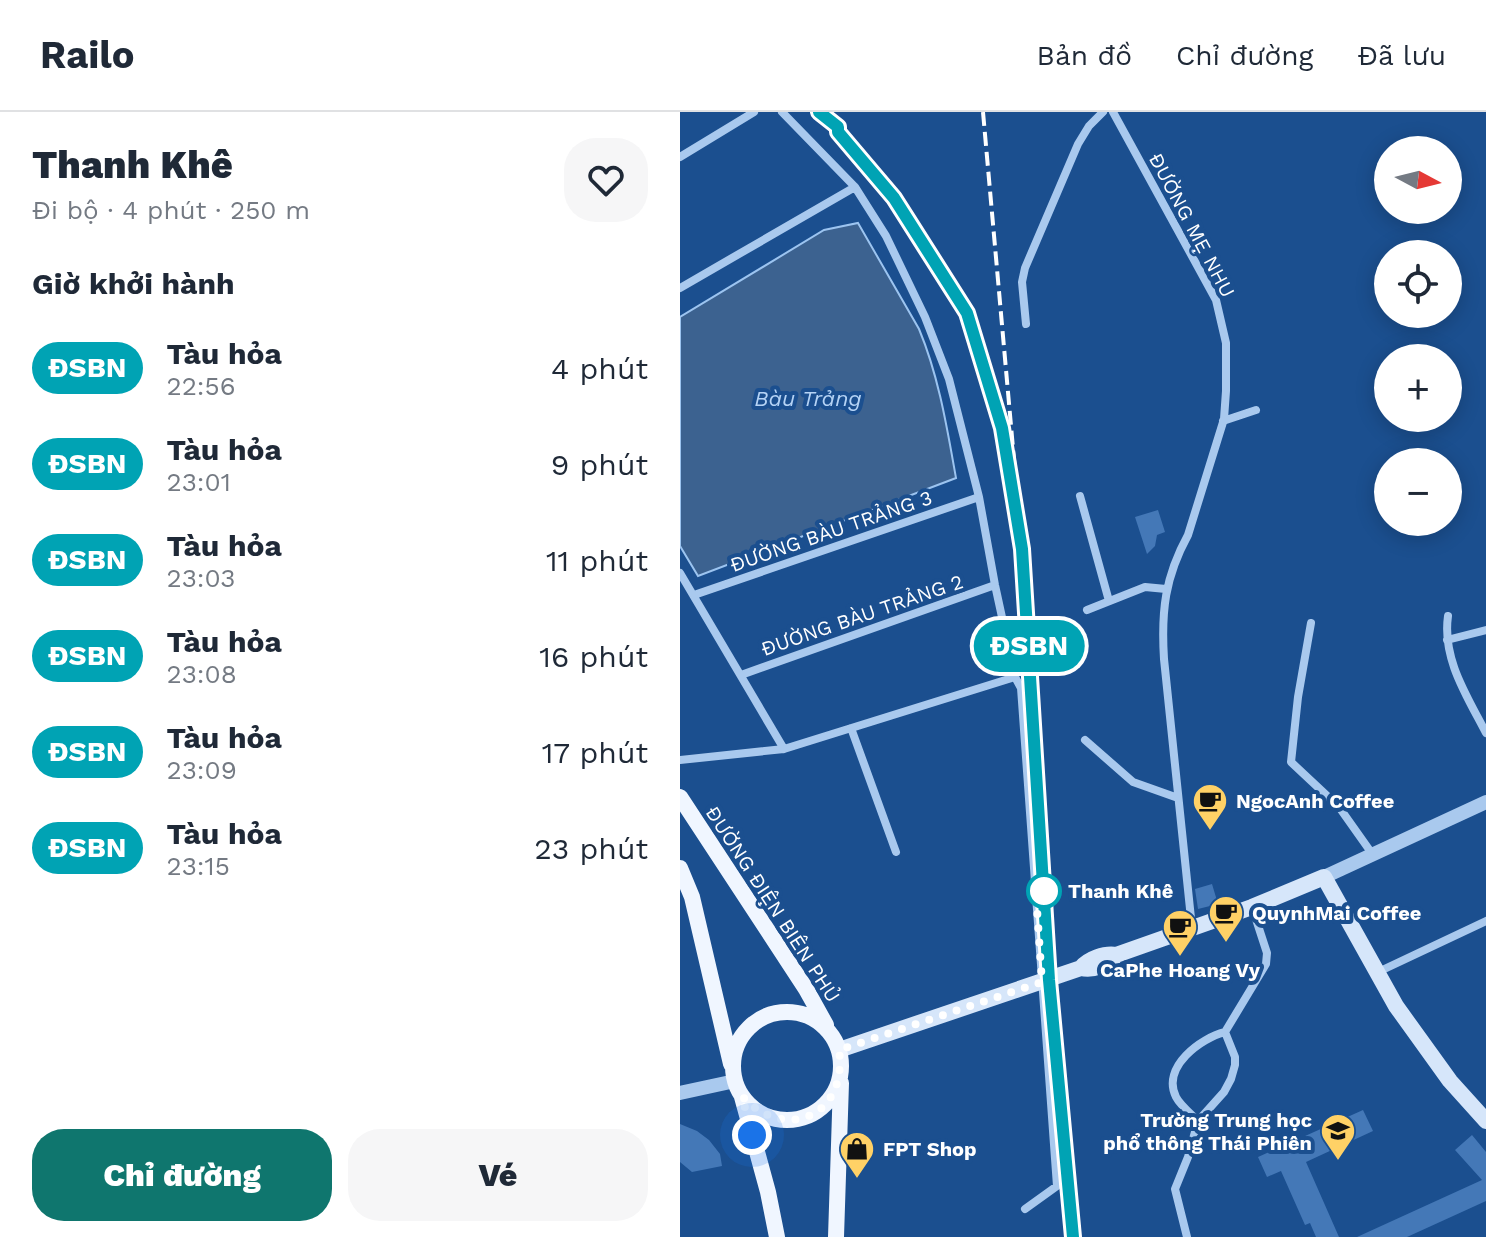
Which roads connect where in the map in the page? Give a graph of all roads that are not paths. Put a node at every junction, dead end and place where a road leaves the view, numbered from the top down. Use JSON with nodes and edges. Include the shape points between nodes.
{"nodes":[{"id":1,"x":754,"y":112,"type":"edge"},
{"id":2,"x":782,"y":112,"type":"edge"},
{"id":3,"x":1103,"y":112,"type":"edge"},
{"id":4,"x":1113,"y":112,"type":"edge"},
{"id":5,"x":680,"y":157,"type":"edge"},
{"id":6,"x":855,"y":187,"type":"junction"},
{"id":7,"x":680,"y":288,"type":"edge"},
{"id":8,"x":1026,"y":324,"type":"dead end"},
{"id":9,"x":1256,"y":410,"type":"dead end"},
{"id":10,"x":1223,"y":421,"type":"junction"},
{"id":11,"x":1080,"y":496,"type":"dead end"},
{"id":12,"x":979,"y":497,"type":"junction"},
{"id":13,"x":680,"y":573,"type":"edge"},
{"id":14,"x":995,"y":585,"type":"junction"},
{"id":15,"x":1166,"y":589,"type":"junction"},
{"id":16,"x":694,"y":595,"type":"junction"},
{"id":17,"x":1109,"y":601,"type":"junction"},
{"id":18,"x":1087,"y":610,"type":"dead end"},
{"id":19,"x":1448,"y":616,"type":"dead end"},
{"id":20,"x":1311,"y":623,"type":"dead end"},
{"id":21,"x":1486,"y":630,"type":"edge"},
{"id":22,"x":1447,"y":640,"type":"junction"},
{"id":23,"x":741,"y":675,"type":"junction"},
{"id":24,"x":1015,"y":677,"type":"junction"},
{"id":25,"x":851,"y":728,"type":"junction"},
{"id":26,"x":1486,"y":733,"type":"edge"},
{"id":27,"x":1085,"y":740,"type":"dead end"},
{"id":28,"x":784,"y":749,"type":"junction"},
{"id":29,"x":680,"y":760,"type":"edge"},
{"id":30,"x":680,"y":797,"type":"edge"},
{"id":31,"x":1178,"y":798,"type":"junction"},
{"id":32,"x":1486,"y":802,"type":"edge"},
{"id":33,"x":896,"y":852,"type":"dead end"},
{"id":34,"x":1373,"y":855,"type":"junction"},
{"id":35,"x":680,"y":868,"type":"edge"},
{"id":36,"x":1324,"y":877,"type":"junction"},
{"id":37,"x":1252,"y":907,"type":"junction"},
{"id":38,"x":1486,"y":921,"type":"edge"},
{"id":39,"x":1192,"y":929,"type":"junction"},
{"id":40,"x":1377,"y":972,"type":"junction"},
{"id":41,"x":1042,"y":982,"type":"junction"},
{"id":42,"x":1225,"y":1032,"type":"junction"},
{"id":43,"x":831,"y":1034,"type":"junction"},
{"id":44,"x":840,"y":1059,"type":"junction"},
{"id":45,"x":736,"y":1082,"type":"junction"},
{"id":46,"x":680,"y":1093,"type":"edge"},
{"id":47,"x":1198,"y":1121,"type":"junction"},
{"id":48,"x":1486,"y":1121,"type":"edge"},
{"id":49,"x":1025,"y":1209,"type":"dead end"},
{"id":50,"x":777,"y":1237,"type":"edge"},
{"id":51,"x":836,"y":1237,"type":"edge"},
{"id":52,"x":1187,"y":1237,"type":"edge"}],
"edges":[{"from":1,"to":5,"type":"street"},
{"from":2,"to":6,"type":"street"},
{"from":3,"to":8,"type":"street","via":[[1078,144],[1025,268]]},
{"from":4,"to":10,"type":"street","name":"ĐƯỜNG MẸ NHU","via":[[1216,300],[1226,343]]},
{"from":6,"to":7,"type":"street"},
{"from":6,"to":12,"type":"street","via":[[886,236],[925,317],[949,379]]},
{"from":9,"to":10,"type":"street"},
{"from":10,"to":15,"type":"street","name":"ĐƯỜNG MẸ NHU"},
{"from":11,"to":17,"type":"street"},
{"from":12,"to":14,"type":"street"},
{"from":12,"to":16,"type":"street","name":"ĐƯỜNG BÀU TRẢNG 3"},
{"from":13,"to":16,"type":"street"},
{"from":14,"to":23,"type":"street","name":"ĐƯỜNG BÀU TRẢNG 2"},
{"from":14,"to":24,"type":"street"},
{"from":15,"to":17,"type":"street","via":[[1145,587]]},
{"from":15,"to":31,"type":"street","name":"ĐƯỜNG MẸ NHU","via":[[1164,659]]},
{"from":16,"to":23,"type":"street"},
{"from":17,"to":18,"type":"street"},
{"from":19,"to":22,"type":"street"},
{"from":20,"to":34,"type":"street","via":[[1291,762],[1339,807]]},
{"from":21,"to":22,"type":"street"},
{"from":22,"to":26,"type":"street","via":[[1454,669]]},
{"from":23,"to":28,"type":"street"},
{"from":24,"to":25,"type":"street"},
{"from":24,"to":41,"type":"street","via":[[1021,688]]},
{"from":25,"to":28,"type":"street"},
{"from":25,"to":33,"type":"street"},
{"from":27,"to":31,"type":"street","via":[[1133,782]]},
{"from":28,"to":29,"type":"street"},
{"from":30,"to":43,"type":"main road","name":"ĐƯỜNG ĐIỆN BIÊN PHỦ"},
{"from":31,"to":39,"type":"street","name":"ĐƯỜNG MẸ NHU"},
{"from":32,"to":34,"type":"street"},
{"from":34,"to":36,"type":"street"},
{"from":35,"to":45,"type":"main road","via":[[692,897]]},
{"from":36,"to":37,"type":"main road"},
{"from":36,"to":40,"type":"main road"},
{"from":37,"to":39,"type":"main road"},
{"from":37,"to":42,"type":"street","via":[[1266,964]]},
{"from":38,"to":40,"type":"street"},
{"from":39,"to":41,"type":"main road","via":[[1109,954]]},
{"from":40,"to":48,"type":"main road","via":[[1450,1081]]},
{"from":41,"to":44,"type":"main road"},
{"from":41,"to":49,"type":"street","via":[[1057,1186]]},
{"from":42,"to":47,"type":"street","via":[[1235,1057],[1231,1079]]},
{"from":42,"to":47,"type":"street","via":[[1205,1039],[1174,1075],[1176,1097]]},
{"from":43,"to":44,"type":"main road"},
{"from":43,"to":45,"type":"main road","via":[[803,1013],[769,1014],[753,1023],[734,1052]]},
{"from":44,"to":45,"type":"main road","via":[[838,1084],[830,1099],[802,1118],[768,1117],[753,1109]]},
{"from":44,"to":51,"type":"main road"},
{"from":45,"to":46,"type":"street"},
{"from":45,"to":50,"type":"main road"},
{"from":47,"to":52,"type":"street","via":[[1175,1189]]}]}
